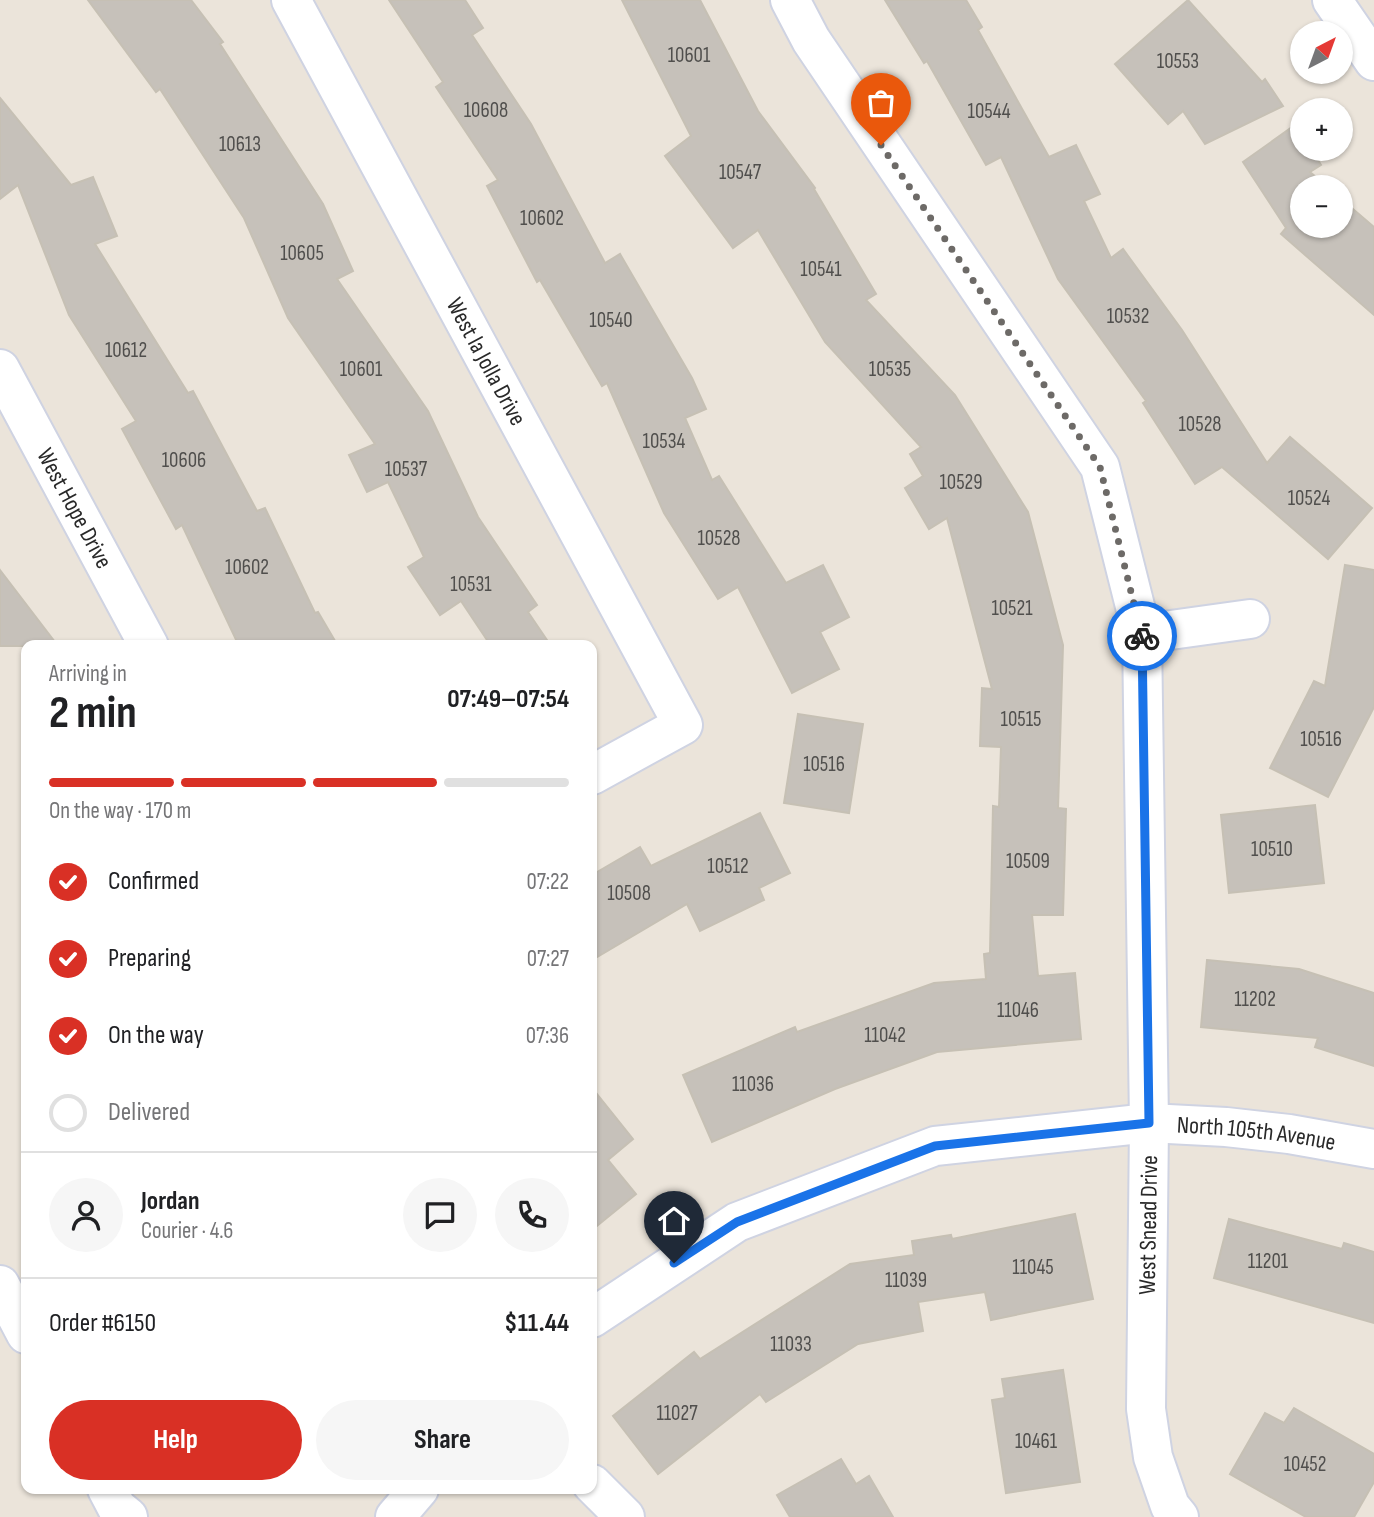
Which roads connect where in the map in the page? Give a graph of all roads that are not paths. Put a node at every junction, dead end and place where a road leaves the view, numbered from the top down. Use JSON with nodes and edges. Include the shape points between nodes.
{"nodes":[{"id":1,"x":291,"y":0,"type":"edge"},
{"id":2,"x":790,"y":0,"type":"edge"},
{"id":3,"x":1332,"y":0,"type":"edge"},
{"id":4,"x":1374,"y":61,"type":"edge"},
{"id":5,"x":0,"y":369,"type":"edge"},
{"id":6,"x":1250,"y":619,"type":"dead end"},
{"id":7,"x":1142,"y":634,"type":"junction"},
{"id":8,"x":146,"y":640,"type":"edge"},
{"id":9,"x":597,"y":772,"type":"edge"},
{"id":10,"x":1149,"y":1123,"type":"junction"},
{"id":11,"x":1374,"y":1149,"type":"edge"},
{"id":12,"x":0,"y":1285,"type":"edge"},
{"id":13,"x":597,"y":1315,"type":"edge"},
{"id":14,"x":21,"y":1325,"type":"edge"},
{"id":15,"x":597,"y":1489,"type":"edge"},
{"id":16,"x":110,"y":1494,"type":"edge"},
{"id":17,"x":415,"y":1494,"type":"edge"},
{"id":18,"x":128,"y":1517,"type":"edge"},
{"id":19,"x":396,"y":1517,"type":"edge"},
{"id":20,"x":625,"y":1517,"type":"edge"},
{"id":21,"x":1178,"y":1517,"type":"edge"}],
"edges":[{"from":1,"to":9,"type":"street","name":"West la Jolla Drive","via":[[683,725]]},
{"from":2,"to":7,"type":"street","name":"West Snead Drive","via":[[811,40],[1100,467]]},
{"from":3,"to":4,"type":"street"},
{"from":5,"to":8,"type":"street","name":"West Hope Drive"},
{"from":6,"to":7,"type":"street"},
{"from":7,"to":10,"type":"street","name":"West Snead Drive"},
{"from":10,"to":11,"type":"street","name":"North 105th Avenue","via":[[1289,1133]]},
{"from":10,"to":13,"type":"street","name":"North 105th Avenue","via":[[935,1146],[737,1222]]},
{"from":10,"to":21,"type":"street","name":"West Snead Drive","via":[[1146,1409],[1153,1458]]},
{"from":12,"to":14,"type":"street"},
{"from":15,"to":20,"type":"street"},
{"from":16,"to":18,"type":"street"},
{"from":17,"to":19,"type":"street"}]}
